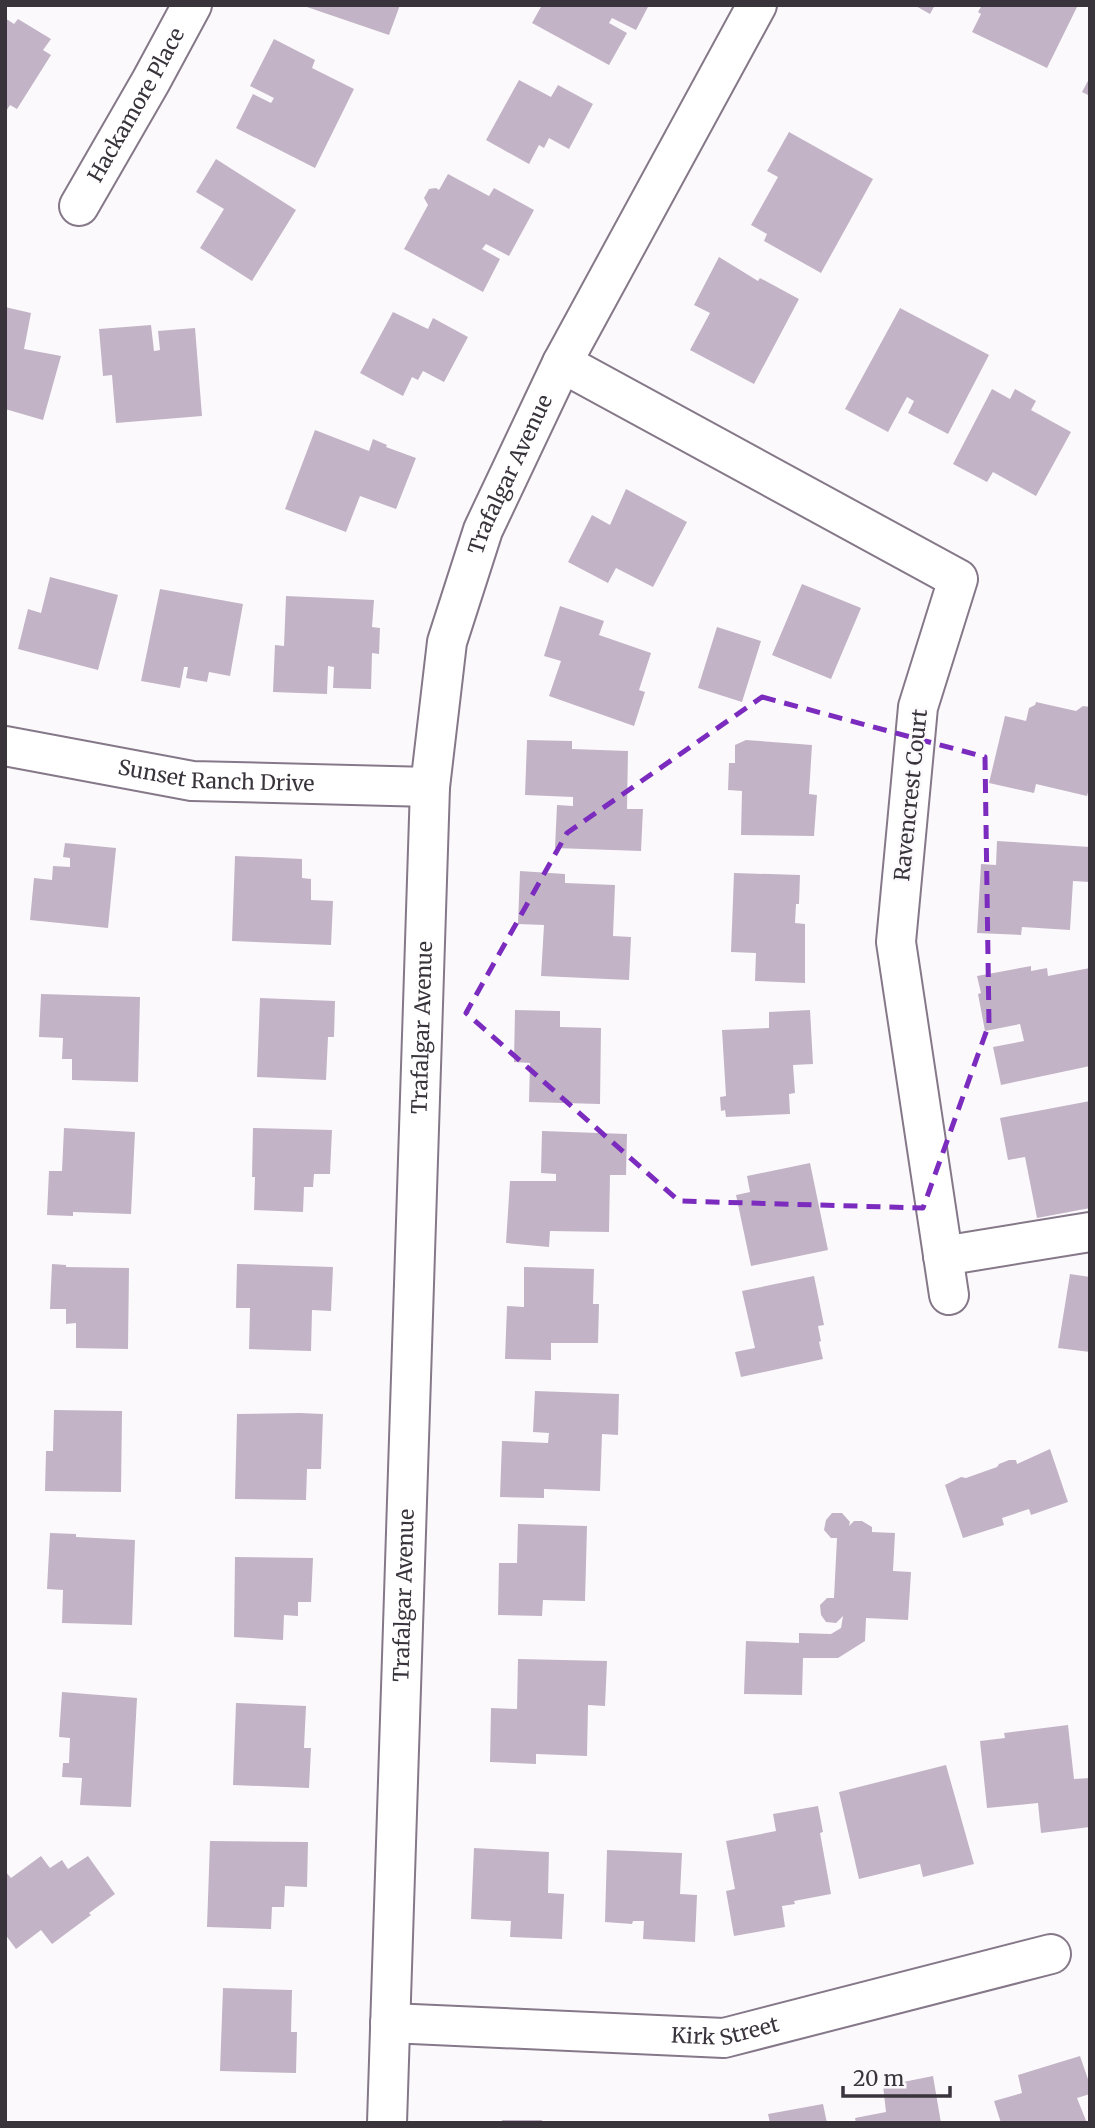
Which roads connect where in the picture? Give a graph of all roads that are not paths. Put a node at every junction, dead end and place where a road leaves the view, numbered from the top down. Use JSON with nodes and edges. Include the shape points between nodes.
{"nodes":[{"id":1,"x":192,"y":5,"type":"edge"},
{"id":2,"x":757,"y":5,"type":"edge"},
{"id":3,"x":79,"y":206,"type":"dead end"},
{"id":4,"x":562,"y":363,"type":"junction"},
{"id":5,"x":5,"y":746,"type":"edge"},
{"id":6,"x":430,"y":787,"type":"junction"},
{"id":7,"x":1090,"y":1232,"type":"edge"},
{"id":8,"x":943,"y":1256,"type":"junction"},
{"id":9,"x":948,"y":1295,"type":"dead end"},
{"id":10,"x":1051,"y":1954,"type":"dead end"},
{"id":11,"x":390,"y":2023,"type":"junction"},
{"id":12,"x":387,"y":2123,"type":"edge"}],
"edges":[{"from":1,"to":3,"type":"street","name":"Hackamore Place"},
{"from":2,"to":4,"type":"street","name":"Trafalgar Avenue"},
{"from":4,"to":6,"type":"street","name":"Trafalgar Avenue","via":[[483,530],[447,642]]},
{"from":4,"to":8,"type":"street","name":"Ravencrest Court","via":[[958,579],[918,707],[896,942]]},
{"from":5,"to":6,"type":"street","name":"Sunset Ranch Drive","via":[[191,781]]},
{"from":6,"to":11,"type":"street","name":"Trafalgar Avenue"},
{"from":7,"to":8,"type":"street"},
{"from":8,"to":9,"type":"street","name":"Ravencrest Court"},
{"from":10,"to":11,"type":"street","name":"Kirk Street","via":[[724,2038]]},
{"from":11,"to":12,"type":"street","name":"Trafalgar Avenue"}]}
